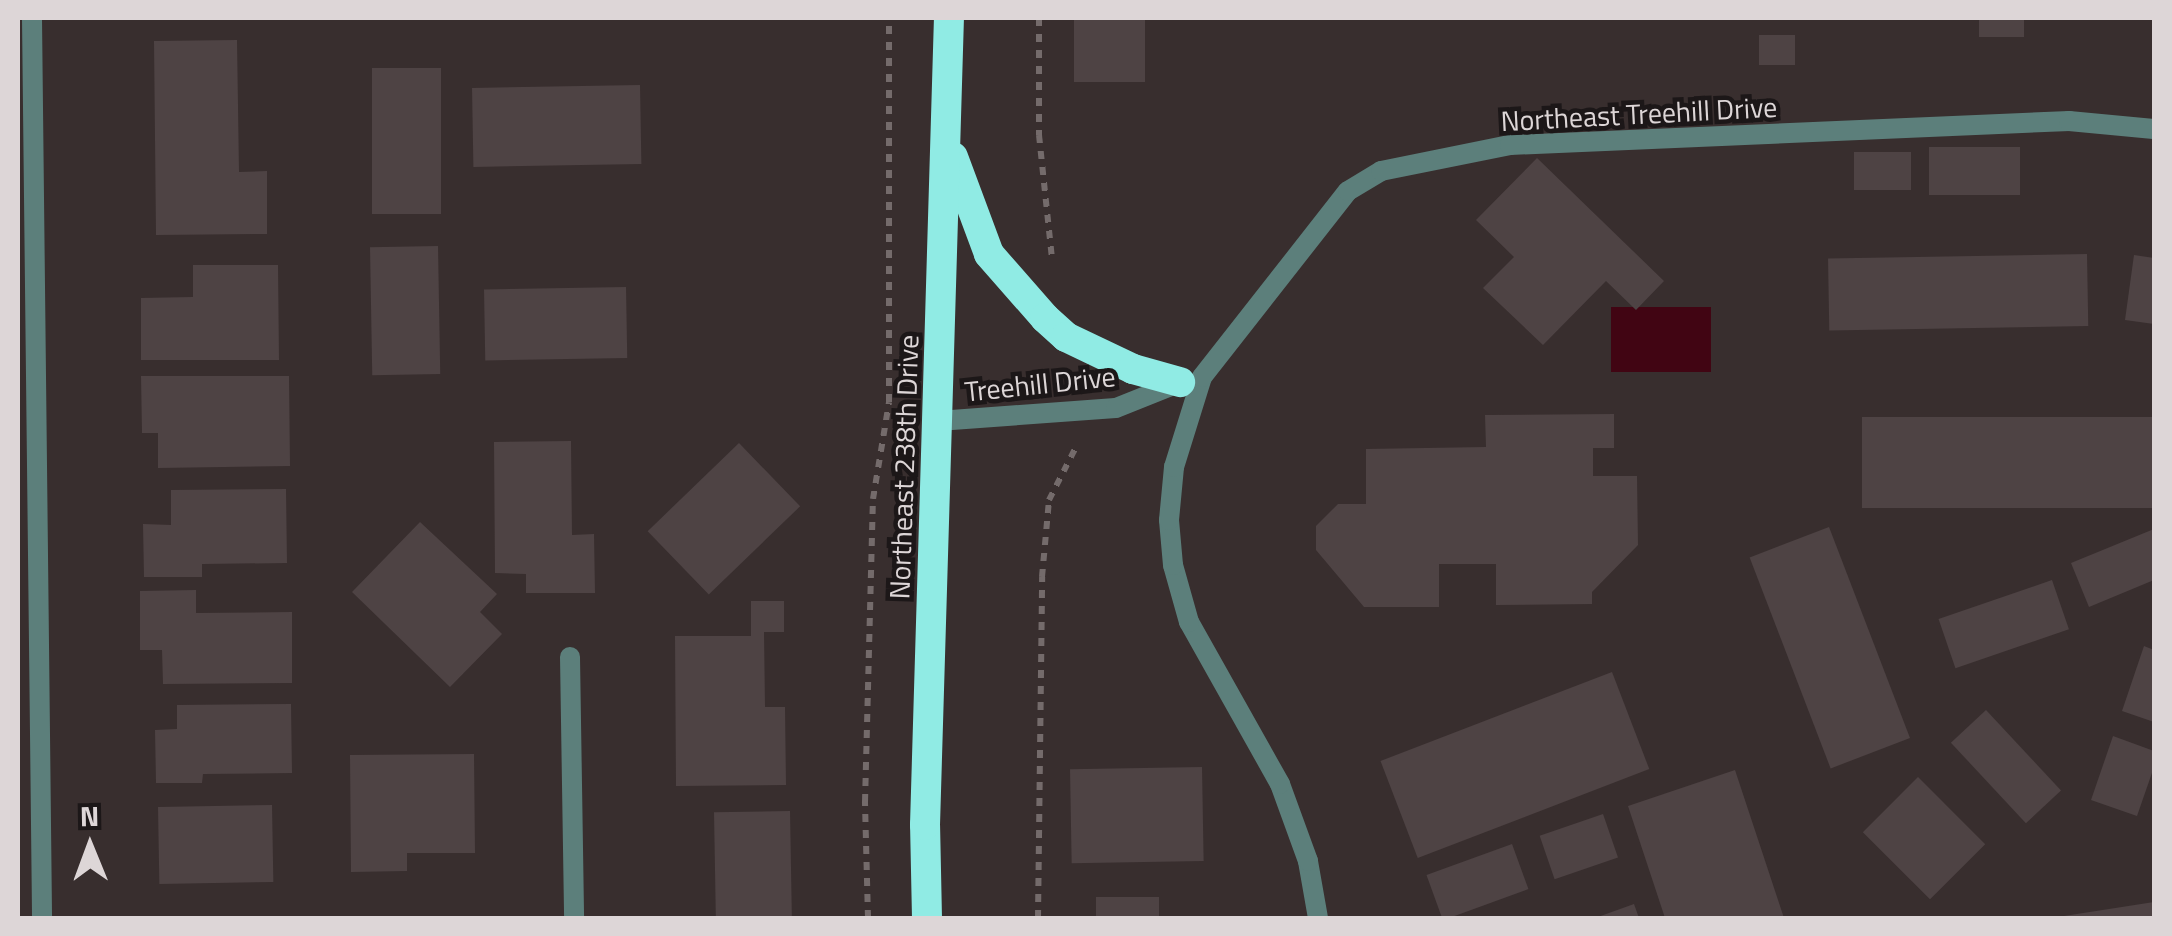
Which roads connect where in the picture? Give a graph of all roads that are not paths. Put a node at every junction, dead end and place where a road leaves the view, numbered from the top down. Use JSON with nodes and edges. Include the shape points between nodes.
{"nodes":[{"id":1,"x":32,"y":18,"type":"edge"},
{"id":2,"x":949,"y":18,"type":"edge"},
{"id":3,"x":946,"y":124,"type":"junction"},
{"id":4,"x":2154,"y":129,"type":"edge"},
{"id":5,"x":1191,"y":380,"type":"junction"},
{"id":6,"x":938,"y":421,"type":"junction"},
{"id":7,"x":570,"y":657,"type":"dead end"},
{"id":8,"x":42,"y":918,"type":"edge"},
{"id":9,"x":574,"y":918,"type":"edge"},
{"id":10,"x":927,"y":918,"type":"edge"},
{"id":11,"x":1318,"y":918,"type":"edge"}],
"edges":[{"from":1,"to":8,"type":"street"},
{"from":2,"to":3,"type":"highway","name":"Northeast 238th Drive"},
{"from":3,"to":5,"type":"highway","via":[[989,254],[1046,318],[1066,336],[1134,369]]},
{"from":3,"to":6,"type":"highway","name":"Northeast 238th Drive"},
{"from":4,"to":5,"type":"street","name":"Northeast Treehill Drive","via":[[2070,121],[1510,145],[1381,170],[1348,190]]},
{"from":5,"to":6,"type":"street","name":"Treehill Drive","via":[[1116,408]]},
{"from":5,"to":11,"type":"street","name":"Northeast Treehill Drive","via":[[1174,467],[1173,565],[1189,622],[1280,784],[1308,861]]},
{"from":6,"to":10,"type":"highway","name":"Northeast 238th Drive"},
{"from":7,"to":9,"type":"street"}]}
